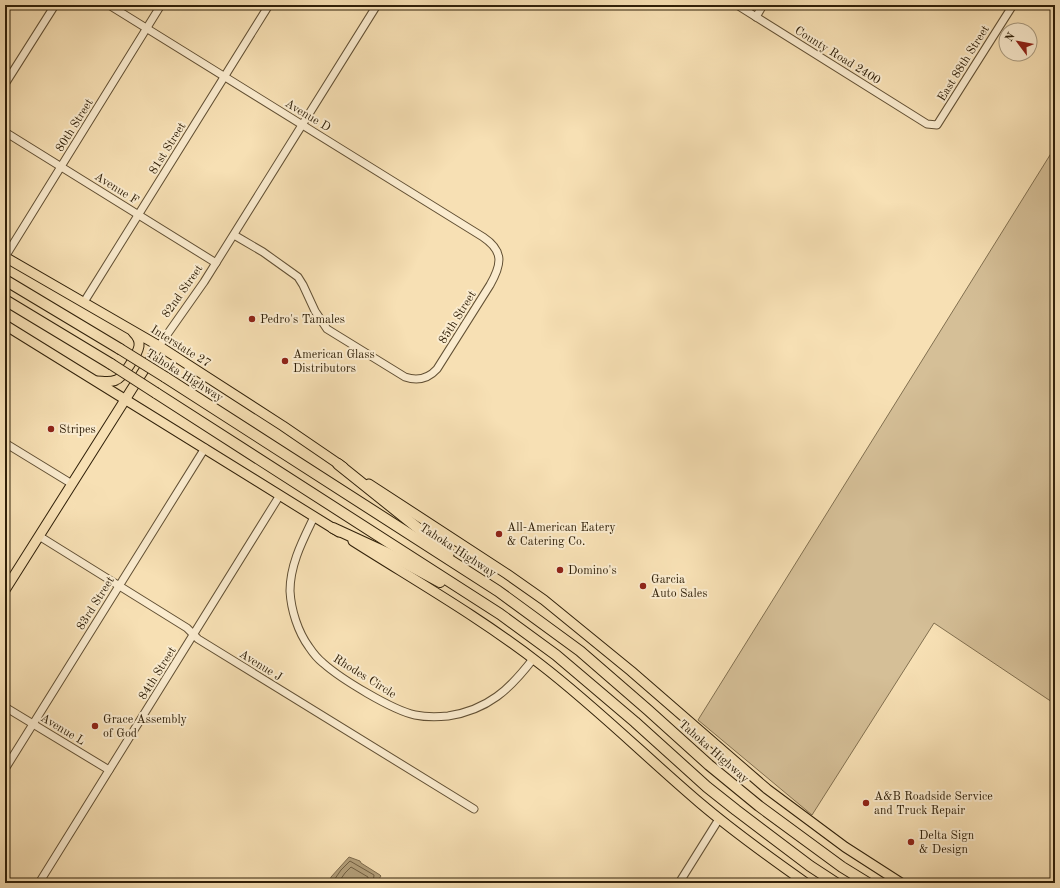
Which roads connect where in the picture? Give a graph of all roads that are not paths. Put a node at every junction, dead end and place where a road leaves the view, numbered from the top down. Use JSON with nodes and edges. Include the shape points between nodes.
{"nodes":[{"id":1,"x":55,"y":5,"type":"edge"},
{"id":2,"x":109,"y":5,"type":"edge"},
{"id":3,"x":161,"y":5,"type":"edge"},
{"id":4,"x":269,"y":5,"type":"edge"},
{"id":5,"x":377,"y":5,"type":"edge"},
{"id":6,"x":737,"y":5,"type":"edge"},
{"id":7,"x":764,"y":5,"type":"edge"},
{"id":8,"x":1013,"y":5,"type":"edge"},
{"id":9,"x":756,"y":17,"type":"junction"},
{"id":10,"x":147,"y":28,"type":"junction"},
{"id":11,"x":224,"y":77,"type":"junction"},
{"id":12,"x":5,"y":84,"type":"edge"},
{"id":13,"x":927,"y":124,"type":"joint"},
{"id":14,"x":302,"y":125,"type":"junction"},
{"id":15,"x":5,"y":132,"type":"edge"},
{"id":16,"x":61,"y":166,"type":"junction"},
{"id":17,"x":139,"y":214,"type":"junction"},
{"id":18,"x":234,"y":235,"type":"junction"},
{"id":19,"x":494,"y":246,"type":"joint"},
{"id":20,"x":5,"y":257,"type":"edge"},
{"id":21,"x":216,"y":263,"type":"junction"},
{"id":22,"x":5,"y":280,"type":"edge"},
{"id":23,"x":5,"y":300,"type":"edge"},
{"id":24,"x":84,"y":302,"type":"junction"},
{"id":25,"x":5,"y":326,"type":"edge"},
{"id":26,"x":132,"y":330,"type":"junction"},
{"id":27,"x":159,"y":346,"type":"junction"},
{"id":28,"x":95,"y":381,"type":"junction"},
{"id":29,"x":126,"y":400,"type":"junction"},
{"id":30,"x":5,"y":443,"type":"edge"},
{"id":31,"x":205,"y":448,"type":"junction"},
{"id":32,"x":338,"y":464,"type":"junction"},
{"id":33,"x":72,"y":484,"type":"junction"},
{"id":34,"x":280,"y":495,"type":"junction"},
{"id":35,"x":314,"y":517,"type":"junction"},
{"id":36,"x":333,"y":528,"type":"junction"},
{"id":37,"x":39,"y":536,"type":"junction"},
{"id":38,"x":490,"y":585,"type":"junction"},
{"id":39,"x":119,"y":586,"type":"junction"},
{"id":40,"x":5,"y":590,"type":"edge"},
{"id":41,"x":482,"y":602,"type":"junction"},
{"id":42,"x":194,"y":634,"type":"junction"},
{"id":43,"x":533,"y":659,"type":"junction"},
{"id":44,"x":5,"y":707,"type":"edge"},
{"id":45,"x":33,"y":724,"type":"junction"},
{"id":46,"x":5,"y":769,"type":"edge"},
{"id":47,"x":109,"y":770,"type":"junction"},
{"id":48,"x":474,"y":809,"type":"dead end"},
{"id":49,"x":719,"y":819,"type":"junction"},
{"id":50,"x":836,"y":863,"type":"junction"},
{"id":51,"x":814,"y":869,"type":"junction"},
{"id":52,"x":39,"y":883,"type":"edge"},
{"id":53,"x":679,"y":883,"type":"edge"},
{"id":54,"x":806,"y":883,"type":"edge"},
{"id":55,"x":832,"y":883,"type":"edge"},
{"id":56,"x":836,"y":883,"type":"edge"},
{"id":57,"x":868,"y":883,"type":"edge"},
{"id":58,"x":876,"y":883,"type":"edge"},
{"id":59,"x":901,"y":883,"type":"edge"}],
"edges":[{"from":1,"to":12,"type":"street"},
{"from":2,"to":10,"type":"street","name":"Avenue D"},
{"from":3,"to":10,"type":"street","name":"80th Street"},
{"from":4,"to":11,"type":"street","name":"81st Street"},
{"from":5,"to":14,"type":"street","name":"82nd Street"},
{"from":6,"to":9,"type":"street","name":"County Road 2400"},
{"from":7,"to":9,"type":"street"},
{"from":8,"to":13,"type":"street","name":"East 88th Street","via":[[937,125]]},
{"from":9,"to":13,"type":"street","name":"County Road 2400"},
{"from":10,"to":11,"type":"street","name":"Avenue D"},
{"from":10,"to":16,"type":"street","name":"80th Street"},
{"from":11,"to":14,"type":"street","name":"Avenue D"},
{"from":11,"to":17,"type":"street","name":"81st Street"},
{"from":14,"to":18,"type":"street","name":"82nd Street"},
{"from":14,"to":19,"type":"street","name":"Avenue D","via":[[431,203]]},
{"from":15,"to":16,"type":"street","name":"Avenue F"},
{"from":16,"to":17,"type":"street","name":"Avenue F"},
{"from":16,"to":20,"type":"street","name":"80th Street"},
{"from":17,"to":21,"type":"street","name":"Avenue F"},
{"from":17,"to":24,"type":"street","name":"81st Street"},
{"from":18,"to":19,"type":"street","name":"85th Street","via":[[298,277],[315,311],[328,329],[409,378],[423,379],[434,373],[496,275],[499,262]]},
{"from":18,"to":21,"type":"street","name":"82nd Street"},
{"from":20,"to":24,"type":"main road","name":"Interstate 27"},
{"from":21,"to":27,"type":"street","name":"82nd Street"},
{"from":22,"to":38,"type":"highway","name":"Tahoka Highway","bridge":true,"via":[[165,377]]},
{"from":23,"to":41,"type":"highway","bridge":true,"via":[[111,364]]},
{"from":24,"to":26,"type":"main road","name":"Interstate 27"},
{"from":25,"to":28,"type":"main road"},
{"from":26,"to":27,"type":"main road","name":"Interstate 27"},
{"from":26,"to":28,"type":"main road","via":[[138,339],[139,348],[127,368],[116,380]]},
{"from":27,"to":29,"type":"main road","name":"82nd Street"},
{"from":27,"to":32,"type":"main road","name":"Interstate 27"},
{"from":28,"to":29,"type":"main road"},
{"from":29,"to":31,"type":"main road"},
{"from":29,"to":33,"type":"main road","name":"82nd Street"},
{"from":30,"to":33,"type":"street"},
{"from":31,"to":34,"type":"main road"},
{"from":31,"to":39,"type":"street","name":"83rd Street"},
{"from":32,"to":38,"type":"highway"},
{"from":32,"to":59,"type":"main road","name":"Tahoka Highway","via":[[544,600],[625,666],[767,789],[834,839]]},
{"from":33,"to":37,"type":"main road","name":"82nd Street"},
{"from":34,"to":35,"type":"main road"},
{"from":34,"to":42,"type":"street","name":"84th Street"},
{"from":35,"to":36,"type":"main road"},
{"from":35,"to":43,"type":"street","name":"Rhodes Circle","via":[[292,570],[292,603],[297,624],[309,646],[323,663],[344,678],[407,712],[421,716],[448,716],[477,708],[500,696]]},
{"from":36,"to":41,"type":"highway"},
{"from":36,"to":43,"type":"main road","via":[[442,596]]},
{"from":37,"to":39,"type":"street","name":"Avenue J"},
{"from":37,"to":40,"type":"main road","name":"82nd Street"},
{"from":38,"to":50,"type":"highway","name":"Tahoka Highway","via":[[580,651],[709,765]]},
{"from":39,"to":42,"type":"street","name":"Avenue J"},
{"from":39,"to":45,"type":"street","name":"83rd Street"},
{"from":41,"to":51,"type":"highway","via":[[556,655],[707,787]]},
{"from":42,"to":47,"type":"street","name":"84th Street"},
{"from":42,"to":48,"type":"street","name":"Avenue J","via":[[268,683]]},
{"from":43,"to":49,"type":"main road","via":[[590,705]]},
{"from":44,"to":45,"type":"street","name":"Avenue L"},
{"from":45,"to":46,"type":"street","name":"83rd Street"},
{"from":45,"to":47,"type":"street","name":"Avenue L"},
{"from":47,"to":52,"type":"street","name":"84th Street"},
{"from":49,"to":53,"type":"street"},
{"from":49,"to":54,"type":"main road"},
{"from":50,"to":57,"type":"highway","name":"Tahoka Highway"},
{"from":50,"to":58,"type":"highway"},
{"from":51,"to":55,"type":"highway"},
{"from":51,"to":56,"type":"highway"}]}
